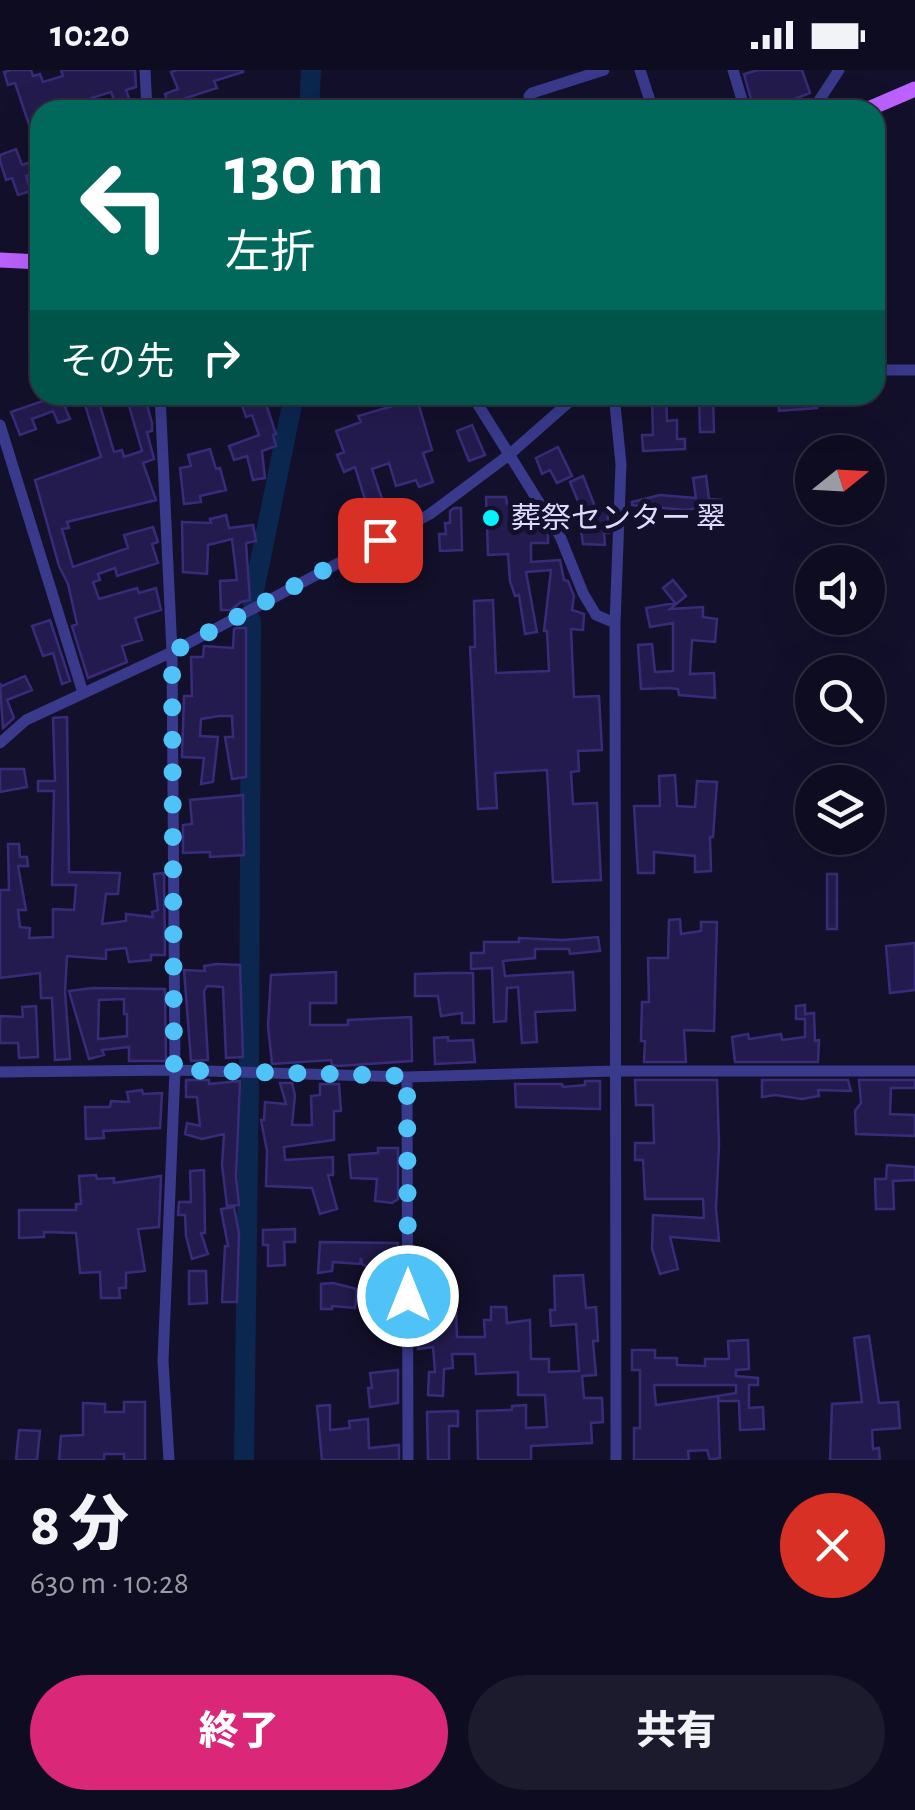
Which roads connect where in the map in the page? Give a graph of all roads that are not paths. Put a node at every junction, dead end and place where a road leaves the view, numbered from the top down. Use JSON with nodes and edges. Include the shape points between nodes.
{"nodes":[{"id":1,"x":145,"y":70,"type":"edge"},
{"id":2,"x":604,"y":70,"type":"edge"},
{"id":3,"x":640,"y":70,"type":"edge"},
{"id":4,"x":733,"y":70,"type":"edge"},
{"id":5,"x":839,"y":70,"type":"edge"},
{"id":6,"x":915,"y":89,"type":"edge"},
{"id":7,"x":146,"y":100,"type":"edge"},
{"id":8,"x":529,"y":100,"type":"edge"},
{"id":9,"x":650,"y":100,"type":"edge"},
{"id":10,"x":742,"y":100,"type":"edge"},
{"id":11,"x":820,"y":100,"type":"edge"},
{"id":12,"x":885,"y":102,"type":"edge"},
{"id":13,"x":0,"y":260,"type":"edge"},
{"id":14,"x":30,"y":262,"type":"edge"},
{"id":15,"x":885,"y":370,"type":"edge"},
{"id":16,"x":915,"y":370,"type":"edge"},
{"id":17,"x":160,"y":405,"type":"edge"},
{"id":18,"x":478,"y":405,"type":"edge"},
{"id":19,"x":566,"y":405,"type":"edge"},
{"id":20,"x":615,"y":405,"type":"edge"},
{"id":21,"x":0,"y":425,"type":"edge"},
{"id":22,"x":508,"y":455,"type":"junction"},
{"id":23,"x":615,"y":623,"type":"junction"},
{"id":24,"x":172,"y":652,"type":"junction"},
{"id":25,"x":84,"y":692,"type":"junction"},
{"id":26,"x":0,"y":743,"type":"edge"},
{"id":27,"x":174,"y":1070,"type":"junction"},
{"id":28,"x":615,"y":1071,"type":"junction"},
{"id":29,"x":915,"y":1071,"type":"edge"},
{"id":30,"x":0,"y":1072,"type":"edge"},
{"id":31,"x":407,"y":1076,"type":"junction"},
{"id":32,"x":169,"y":1460,"type":"edge"},
{"id":33,"x":408,"y":1460,"type":"edge"},
{"id":34,"x":616,"y":1460,"type":"edge"}],
"edges":[{"from":1,"to":7,"type":"street"},
{"from":2,"to":8,"type":"street","via":[[532,93]]},
{"from":3,"to":9,"type":"street"},
{"from":4,"to":10,"type":"street"},
{"from":5,"to":11,"type":"street"},
{"from":6,"to":12,"type":"main road"},
{"from":13,"to":14,"type":"main road"},
{"from":15,"to":16,"type":"street"},
{"from":17,"to":24,"type":"street"},
{"from":18,"to":22,"type":"street"},
{"from":19,"to":22,"type":"street"},
{"from":20,"to":23,"type":"street","via":[[621,464]]},
{"from":21,"to":25,"type":"street"},
{"from":22,"to":23,"type":"street","via":[[560,536],[596,615]]},
{"from":22,"to":24,"type":"street","via":[[430,514]]},
{"from":23,"to":28,"type":"street"},
{"from":24,"to":25,"type":"street"},
{"from":24,"to":27,"type":"street"},
{"from":25,"to":26,"type":"street","via":[[26,720]]},
{"from":27,"to":30,"type":"street"},
{"from":27,"to":31,"type":"street"},
{"from":27,"to":32,"type":"street","via":[[163,1361]]},
{"from":28,"to":29,"type":"street"},
{"from":28,"to":31,"type":"street"},
{"from":28,"to":34,"type":"street"},
{"from":31,"to":33,"type":"street"}]}
